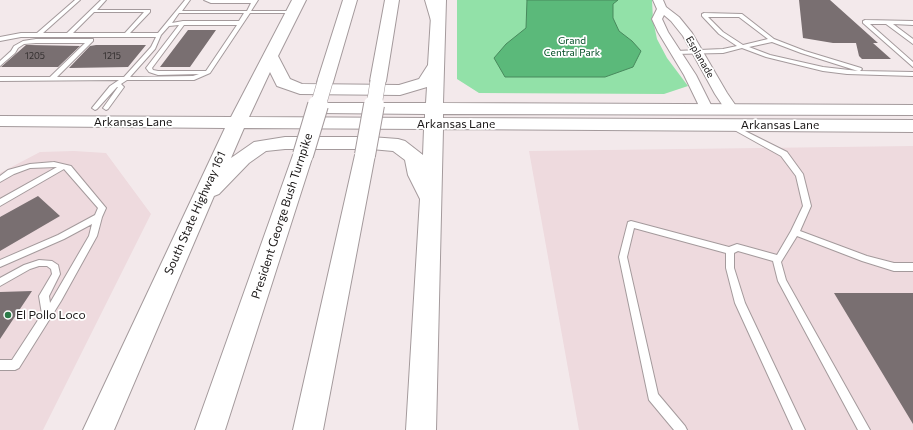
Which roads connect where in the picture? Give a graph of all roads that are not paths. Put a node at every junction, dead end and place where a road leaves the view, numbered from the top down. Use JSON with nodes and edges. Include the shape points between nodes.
{"nodes":[{"id":1,"x":78,"y":0,"type":"edge"},
{"id":2,"x":104,"y":0,"type":"edge"},
{"id":3,"x":188,"y":0,"type":"edge"},
{"id":4,"x":206,"y":0,"type":"edge"},
{"id":5,"x":350,"y":0,"type":"edge"},
{"id":6,"x":392,"y":0,"type":"edge"},
{"id":7,"x":432,"y":0,"type":"edge"},
{"id":8,"x":438,"y":0,"type":"edge"},
{"id":9,"x":255,"y":1,"type":"edge"},
{"id":10,"x":660,"y":5,"type":"edge"},
{"id":11,"x":296,"y":6,"type":"edge"},
{"id":12,"x":92,"y":11,"type":"junction"},
{"id":13,"x":178,"y":12,"type":"junction"},
{"id":14,"x":248,"y":12,"type":"junction"},
{"id":15,"x":437,"y":21,"type":"junction"},
{"id":16,"x":183,"y":23,"type":"junction"},
{"id":17,"x":239,"y":23,"type":"junction"},
{"id":18,"x":888,"y":23,"type":"junction"},
{"id":19,"x":913,"y":23,"type":"edge"},
{"id":20,"x":167,"y":26,"type":"junction"},
{"id":21,"x":39,"y":34,"type":"junction"},
{"id":22,"x":68,"y":35,"type":"junction"},
{"id":23,"x":96,"y":35,"type":"junction"},
{"id":24,"x":126,"y":35,"type":"junction"},
{"id":25,"x":159,"y":35,"type":"junction"},
{"id":26,"x":0,"y":39,"type":"edge"},
{"id":27,"x":772,"y":40,"type":"junction"},
{"id":28,"x":90,"y":41,"type":"junction"},
{"id":29,"x":913,"y":42,"type":"edge"},
{"id":30,"x":741,"y":46,"type":"junction"},
{"id":31,"x":676,"y":53,"type":"junction"},
{"id":32,"x":698,"y":53,"type":"junction"},
{"id":33,"x":271,"y":56,"type":"junction"},
{"id":34,"x":0,"y":64,"type":"edge"},
{"id":35,"x":436,"y":65,"type":"junction"},
{"id":36,"x":913,"y":65,"type":"edge"},
{"id":37,"x":208,"y":72,"type":"junction"},
{"id":38,"x":884,"y":73,"type":"junction"},
{"id":39,"x":913,"y":74,"type":"edge"},
{"id":40,"x":0,"y":79,"type":"edge"},
{"id":41,"x":51,"y":79,"type":"junction"},
{"id":42,"x":125,"y":79,"type":"junction"},
{"id":43,"x":118,"y":85,"type":"junction"},
{"id":44,"x":0,"y":107,"type":"edge"},
{"id":45,"x":100,"y":108,"type":"junction"},
{"id":46,"x":707,"y":109,"type":"junction"},
{"id":47,"x":913,"y":110,"type":"edge"},
{"id":48,"x":241,"y":115,"type":"junction"},
{"id":49,"x":435,"y":116,"type":"junction"},
{"id":50,"x":730,"y":117,"type":"junction"},
{"id":51,"x":0,"y":122,"type":"edge"},
{"id":52,"x":913,"y":126,"type":"edge"},
{"id":53,"x":63,"y":167,"type":"junction"},
{"id":54,"x":0,"y":179,"type":"edge"},
{"id":55,"x":431,"y":199,"type":"junction"},
{"id":56,"x":200,"y":202,"type":"junction"},
{"id":57,"x":0,"y":203,"type":"edge"},
{"id":58,"x":98,"y":217,"type":"junction"},
{"id":59,"x":795,"y":232,"type":"junction"},
{"id":60,"x":730,"y":251,"type":"junction"},
{"id":61,"x":779,"y":258,"type":"junction"},
{"id":62,"x":0,"y":264,"type":"edge"},
{"id":63,"x":913,"y":267,"type":"edge"},
{"id":64,"x":0,"y":282,"type":"edge"},
{"id":65,"x":47,"y":315,"type":"junction"},
{"id":66,"x":0,"y":365,"type":"edge"},
{"id":67,"x":98,"y":430,"type":"edge"},
{"id":68,"x":210,"y":430,"type":"edge"},
{"id":69,"x":308,"y":430,"type":"edge"},
{"id":70,"x":421,"y":430,"type":"edge"},
{"id":71,"x":681,"y":430,"type":"edge"},
{"id":72,"x":799,"y":430,"type":"edge"},
{"id":73,"x":864,"y":430,"type":"edge"}],
"edges":[{"from":1,"to":21,"type":"lane"},
{"from":2,"to":12,"type":"lane"},
{"from":3,"to":13,"type":"lane"},
{"from":4,"to":9,"type":"lane"},
{"from":5,"to":68,"type":"main road","name":"President George Bush Turnpike","bridge":true,"via":[[303,155]]},
{"from":6,"to":69,"type":"main road","bridge":true,"via":[[365,155]]},
{"from":7,"to":15,"type":"main road"},
{"from":8,"to":15,"type":"main road"},
{"from":9,"to":14,"type":"lane"},
{"from":10,"to":31,"type":"street","name":"Esplanade","via":[[656,19]]},
{"from":10,"to":32,"type":"street","name":"Esplanade","via":[[675,19]]},
{"from":11,"to":14,"type":"lane"},
{"from":11,"to":33,"type":"main road","name":"South State Highway 161"},
{"from":12,"to":22,"type":"lane"},
{"from":12,"to":24,"type":"lane","via":[[148,11]]},
{"from":13,"to":14,"type":"lane"},
{"from":13,"to":20,"type":"lane"},
{"from":14,"to":17,"type":"lane"},
{"from":15,"to":35,"type":"main road"},
{"from":16,"to":17,"type":"lane"},
{"from":16,"to":20,"type":"lane"},
{"from":16,"to":37,"type":"lane","via":[[149,68],[158,73]]},
{"from":17,"to":37,"type":"lane"},
{"from":18,"to":19,"type":"lane"},
{"from":18,"to":29,"type":"lane"},
{"from":18,"to":36,"type":"lane","via":[[865,22]]},
{"from":20,"to":25,"type":"lane"},
{"from":21,"to":22,"type":"lane"},
{"from":21,"to":26,"type":"lane"},
{"from":22,"to":23,"type":"lane"},
{"from":23,"to":24,"type":"lane"},
{"from":23,"to":28,"type":"lane"},
{"from":24,"to":25,"type":"lane"},
{"from":25,"to":42,"type":"lane","via":[[153,48]]},
{"from":27,"to":30,"type":"lane"},
{"from":27,"to":30,"type":"lane","via":[[740,15],[704,15],[721,33]]},
{"from":27,"to":38,"type":"lane","via":[[842,65]]},
{"from":28,"to":34,"type":"lane","via":[[23,43]]},
{"from":28,"to":41,"type":"lane"},
{"from":30,"to":32,"type":"lane","via":[[723,51]]},
{"from":30,"to":38,"type":"lane","via":[[768,56],[823,69]]},
{"from":31,"to":32,"type":"lane"},
{"from":31,"to":46,"type":"street","name":"Esplanade"},
{"from":32,"to":50,"type":"street","name":"Esplanade"},
{"from":33,"to":35,"type":"main road","via":[[283,82],[300,89],[400,90],[425,82]]},
{"from":33,"to":48,"type":"main road","name":"South State Highway 161"},
{"from":35,"to":49,"type":"main road"},
{"from":37,"to":42,"type":"lane","via":[[194,78]]},
{"from":38,"to":39,"type":"lane"},
{"from":40,"to":41,"type":"lane"},
{"from":41,"to":42,"type":"lane"},
{"from":42,"to":43,"type":"lane"},
{"from":43,"to":45,"type":"lane","via":[[112,87]]},
{"from":43,"to":45,"type":"lane","via":[[121,87]]},
{"from":44,"to":45,"type":"main road","name":"Arkansas Lane"},
{"from":45,"to":48,"type":"main road","name":"Arkansas Lane"},
{"from":46,"to":49,"type":"main road","name":"Arkansas Lane"},
{"from":46,"to":50,"type":"main road"},
{"from":47,"to":50,"type":"main road","name":"Arkansas Lane"},
{"from":48,"to":49,"type":"main road","name":"Arkansas Lane"},
{"from":48,"to":51,"type":"main road","name":"Arkansas Lane"},
{"from":48,"to":56,"type":"main road","name":"South State Highway 161"},
{"from":49,"to":50,"type":"main road","name":"Arkansas Lane"},
{"from":49,"to":55,"type":"main road"},
{"from":50,"to":52,"type":"main road","name":"Arkansas Lane"},
{"from":50,"to":59,"type":"lane","via":[[784,154],[800,176],[807,206]]},
{"from":53,"to":54,"type":"lane","via":[[54,164],[30,166],[11,172]]},
{"from":53,"to":57,"type":"lane"},
{"from":53,"to":58,"type":"lane","via":[[68,168],[102,208]]},
{"from":55,"to":56,"type":"main road","via":[[418,175],[414,157],[398,145],[285,143],[261,146],[242,158]]},
{"from":55,"to":70,"type":"main road"},
{"from":56,"to":67,"type":"main road","name":"South State Highway 161"},
{"from":58,"to":62,"type":"lane","via":[[61,237]]},
{"from":58,"to":65,"type":"lane","via":[[93,236]]},
{"from":59,"to":61,"type":"lane"},
{"from":59,"to":63,"type":"lane","via":[[865,259],[894,266]]},
{"from":60,"to":61,"type":"lane","via":[[737,247]]},
{"from":60,"to":71,"type":"lane","via":[[631,224],[623,257],[653,396]]},
{"from":60,"to":72,"type":"lane","via":[[730,268],[740,303]]},
{"from":61,"to":73,"type":"lane","via":[[777,262],[782,281]]},
{"from":64,"to":65,"type":"lane","via":[[27,266],[49,263],[55,267],[56,274],[44,296]]},
{"from":65,"to":66,"type":"lane","via":[[15,365]]}]}
